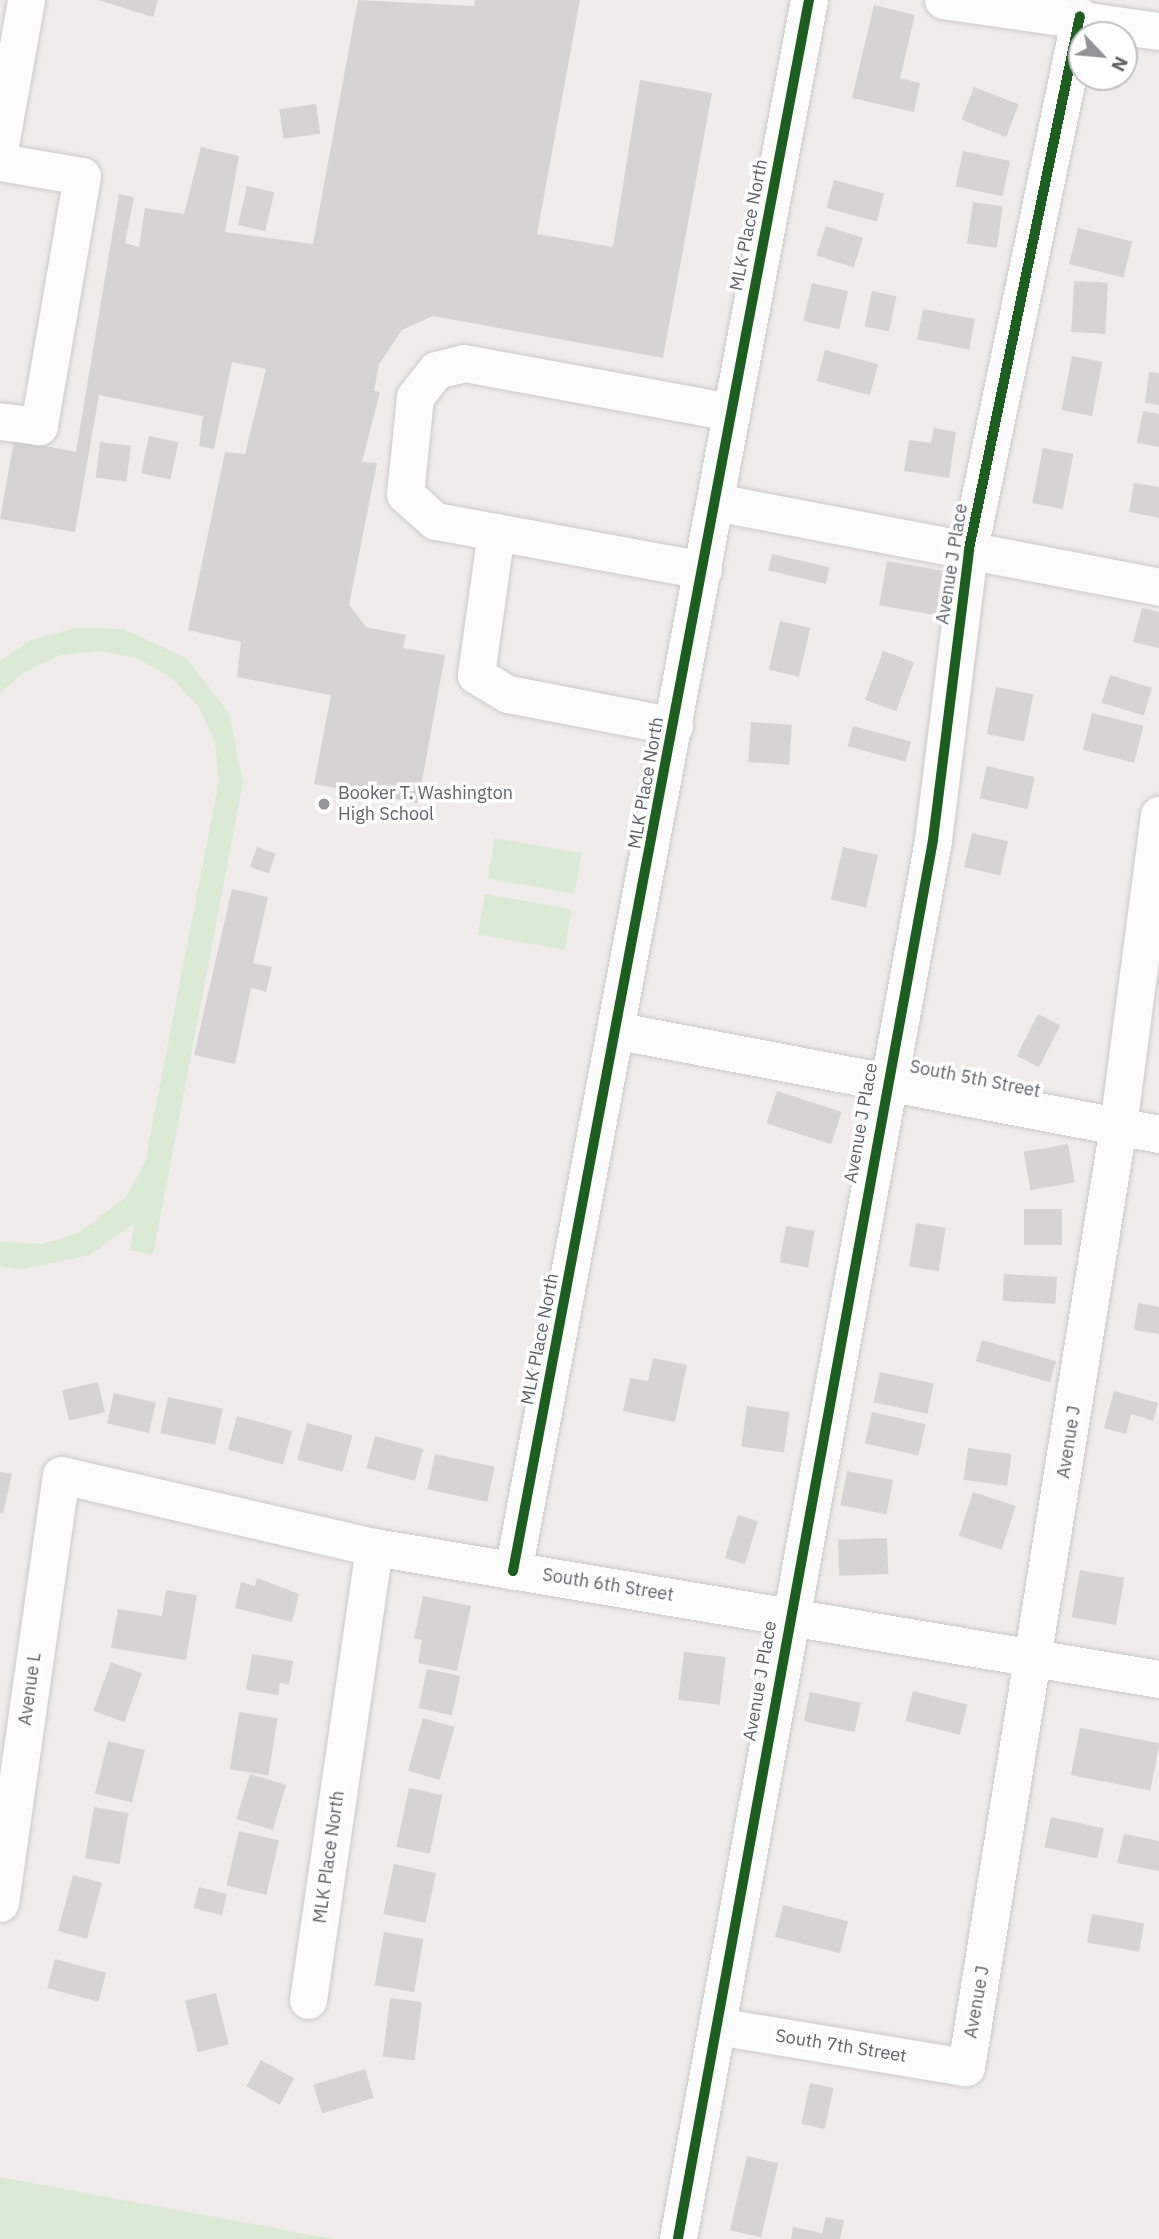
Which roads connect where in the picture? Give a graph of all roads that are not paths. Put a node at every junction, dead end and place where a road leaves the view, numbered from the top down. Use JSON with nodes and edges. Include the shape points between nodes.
{"nodes":[{"id":1,"x":26,"y":0,"type":"edge"},
{"id":2,"x":809,"y":0,"type":"edge"},
{"id":3,"x":943,"y":0,"type":"edge"},
{"id":4,"x":1080,"y":16,"type":"junction"},
{"id":5,"x":1159,"y":30,"type":"edge"},
{"id":6,"x":0,"y":145,"type":"edge"},
{"id":7,"x":0,"y":162,"type":"edge"},
{"id":8,"x":732,"y":412,"type":"junction"},
{"id":9,"x":0,"y":421,"type":"edge"},
{"id":10,"x":715,"y":502,"type":"junction"},
{"id":11,"x":496,"y":532,"type":"junction"},
{"id":12,"x":969,"y":549,"type":"junction"},
{"id":13,"x":703,"y":570,"type":"junction"},
{"id":14,"x":1159,"y":587,"type":"edge"},
{"id":15,"x":674,"y":726,"type":"junction"},
{"id":16,"x":1159,"y":815,"type":"edge"},
{"id":17,"x":619,"y":1031,"type":"junction"},
{"id":18,"x":886,"y":1080,"type":"junction"},
{"id":19,"x":1118,"y":1126,"type":"junction"},
{"id":20,"x":1159,"y":1134,"type":"edge"},
{"id":21,"x":61,"y":1475,"type":"joint"},
{"id":22,"x":374,"y":1547,"type":"junction"},
{"id":23,"x":513,"y":1571,"type":"junction"},
{"id":24,"x":790,"y":1613,"type":"junction"},
{"id":25,"x":1036,"y":1655,"type":"junction"},
{"id":26,"x":1159,"y":1679,"type":"edge"},
{"id":27,"x":0,"y":1903,"type":"edge"},
{"id":28,"x":308,"y":2000,"type":"dead end"},
{"id":29,"x":717,"y":2025,"type":"junction"},
{"id":30,"x":966,"y":2067,"type":"joint"},
{"id":31,"x":678,"y":2238,"type":"edge"}],
"edges":[{"from":1,"to":6,"type":"street"},
{"from":2,"to":8,"type":"street","name":"MLK Place North"},
{"from":3,"to":4,"type":"street"},
{"from":4,"to":5,"type":"street"},
{"from":4,"to":12,"type":"street","name":"Avenue J Place"},
{"from":7,"to":9,"type":"street","via":[[82,176],[39,426]]},
{"from":8,"to":10,"type":"street","name":"MLK Place North"},
{"from":8,"to":11,"type":"street","via":[[464,363],[436,370],[415,397],[405,494],[435,521]]},
{"from":10,"to":12,"type":"street"},
{"from":10,"to":13,"type":"street","name":"MLK Place North"},
{"from":11,"to":13,"type":"street"},
{"from":11,"to":15,"type":"street","via":[[476,675],[508,694]]},
{"from":12,"to":14,"type":"street"},
{"from":12,"to":18,"type":"street","name":"Avenue J Place","via":[[933,840]]},
{"from":13,"to":15,"type":"street","name":"MLK Place North"},
{"from":15,"to":17,"type":"street","name":"MLK Place North"},
{"from":16,"to":19,"type":"street","name":"Avenue J"},
{"from":17,"to":18,"type":"street","name":"South 5th Street"},
{"from":17,"to":23,"type":"street","name":"MLK Place North"},
{"from":18,"to":19,"type":"street","name":"South 5th Street"},
{"from":18,"to":24,"type":"street","name":"Avenue J Place"},
{"from":19,"to":20,"type":"street","name":"South 5th Street"},
{"from":19,"to":25,"type":"street","name":"Avenue J"},
{"from":21,"to":22,"type":"street","name":"South 6th Street"},
{"from":21,"to":27,"type":"street","name":"Avenue L"},
{"from":22,"to":23,"type":"street","name":"South 6th Street"},
{"from":22,"to":28,"type":"street","name":"MLK Place North"},
{"from":23,"to":24,"type":"street","name":"South 6th Street"},
{"from":24,"to":25,"type":"street","name":"South 6th Street"},
{"from":24,"to":29,"type":"street","name":"Avenue J Place"},
{"from":25,"to":26,"type":"street","name":"South 6th Street"},
{"from":25,"to":30,"type":"street","name":"Avenue J"},
{"from":29,"to":30,"type":"street","name":"South 7th Street"},
{"from":29,"to":31,"type":"street","name":"Avenue J Place"}]}
